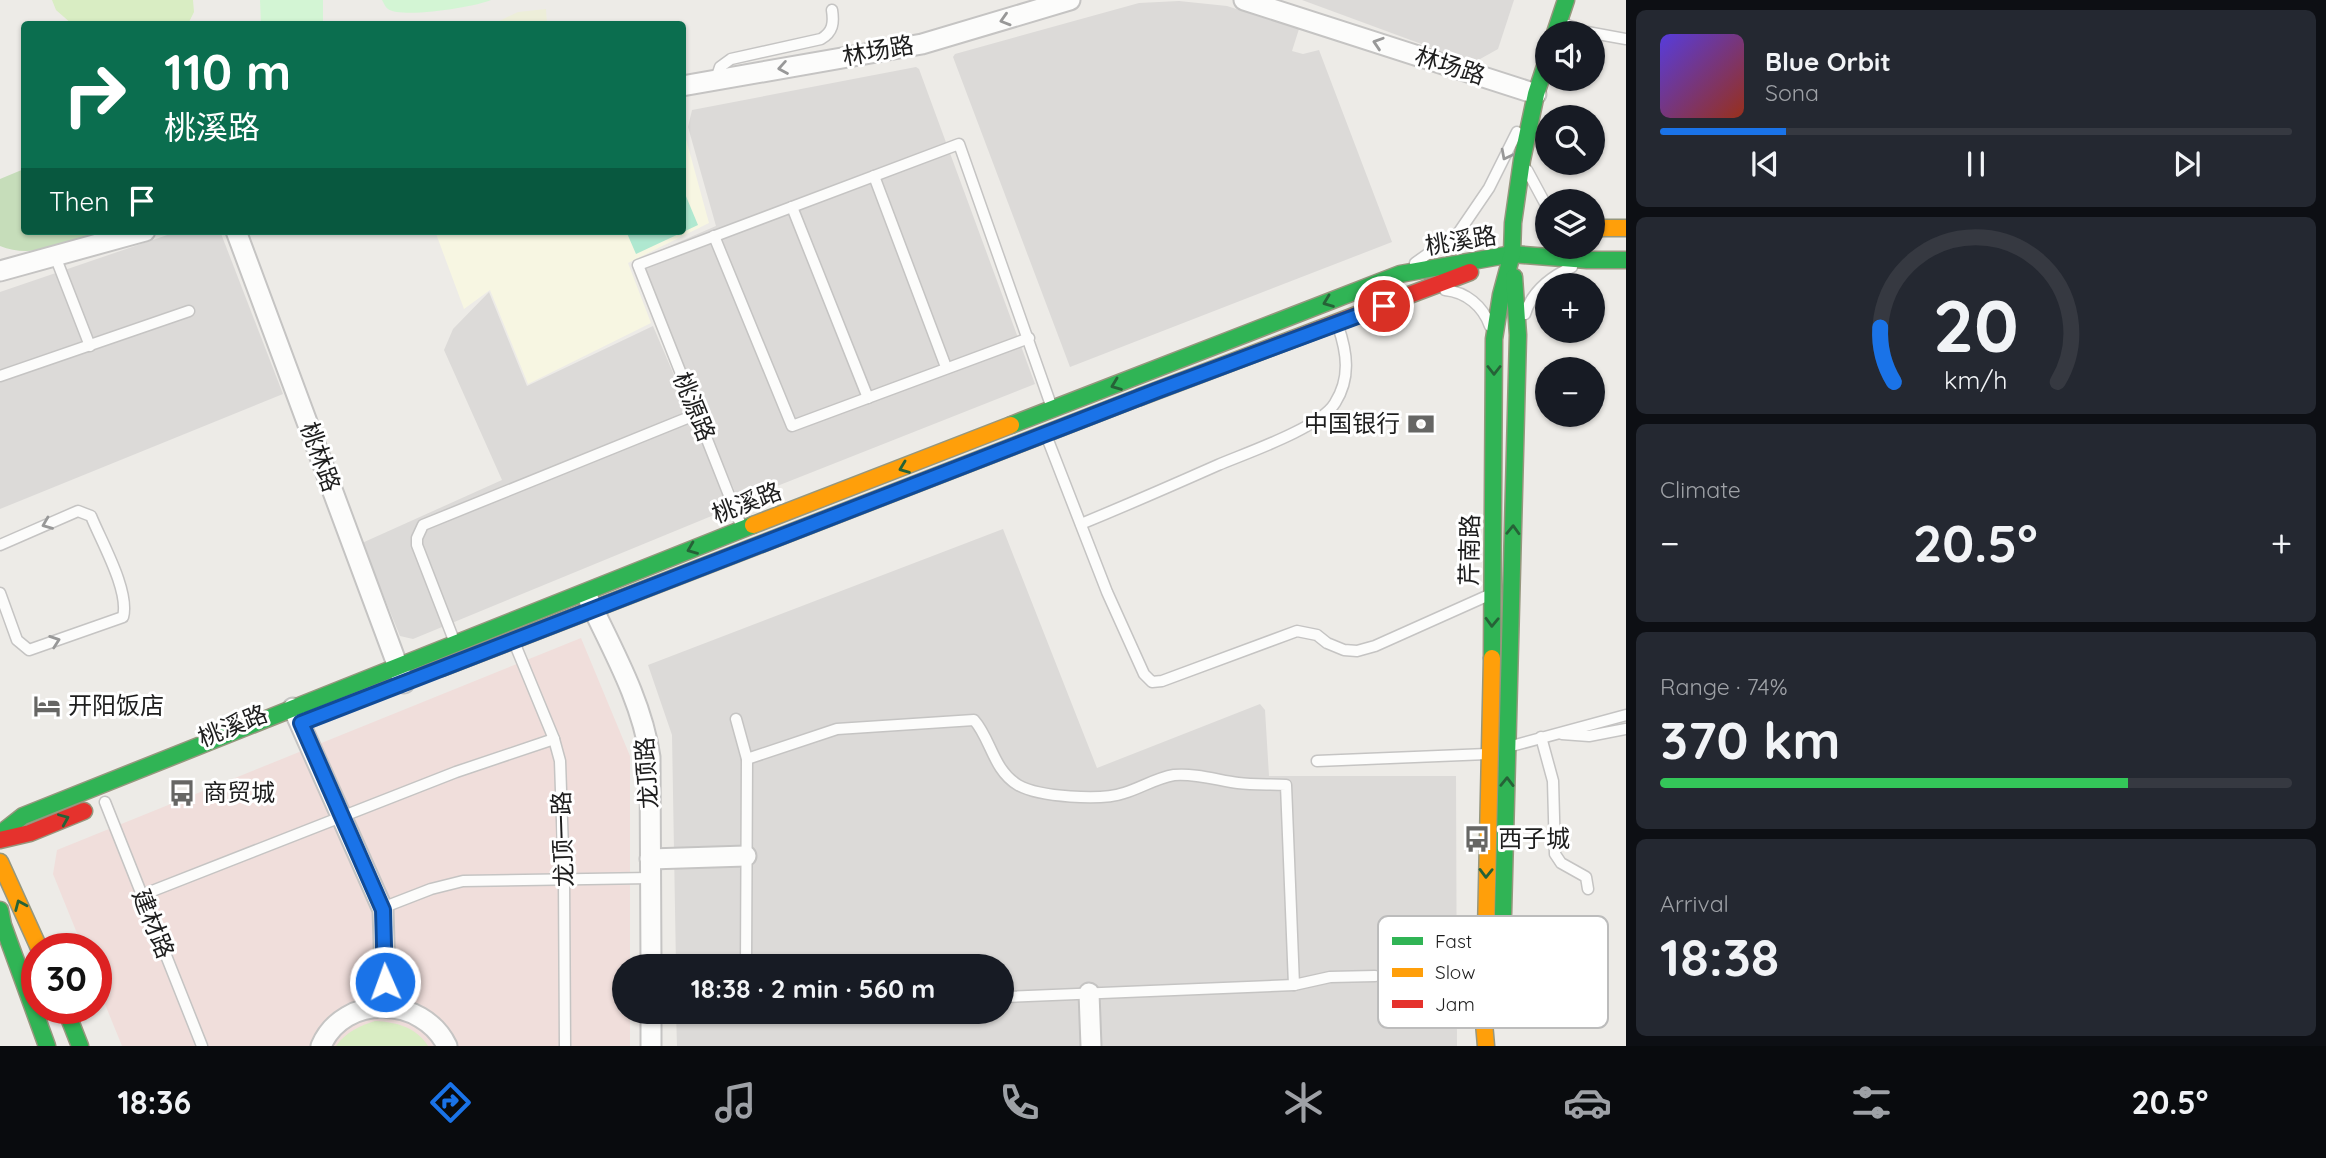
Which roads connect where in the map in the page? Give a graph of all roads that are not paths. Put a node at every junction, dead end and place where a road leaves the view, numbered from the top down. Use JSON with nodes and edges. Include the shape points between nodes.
{"nodes":[{"id":1,"x":1070,"y":0,"type":"edge"},
{"id":2,"x":1244,"y":0,"type":"edge"},
{"id":3,"x":1566,"y":0,"type":"edge"},
{"id":4,"x":832,"y":10,"type":"dead end"},
{"id":5,"x":1559,"y":21,"type":"edge"},
{"id":6,"x":1605,"y":35,"type":"edge"},
{"id":7,"x":1626,"y":39,"type":"edge"},
{"id":8,"x":716,"y":79,"type":"junction"},
{"id":9,"x":686,"y":85,"type":"edge"},
{"id":10,"x":1537,"y":91,"type":"edge"},
{"id":11,"x":1536,"y":94,"type":"junction"},
{"id":12,"x":1522,"y":160,"type":"junction"},
{"id":13,"x":874,"y":176,"type":"junction"},
{"id":14,"x":1537,"y":189,"type":"edge"},
{"id":15,"x":792,"y":207,"type":"junction"},
{"id":16,"x":1605,"y":228,"type":"edge"},
{"id":17,"x":1626,"y":228,"type":"edge"},
{"id":18,"x":131,"y":235,"type":"edge"},
{"id":19,"x":238,"y":235,"type":"edge"},
{"id":20,"x":714,"y":236,"type":"junction"},
{"id":21,"x":1535,"y":245,"type":"edge"},
{"id":22,"x":1512,"y":254,"type":"junction"},
{"id":23,"x":55,"y":256,"type":"junction"},
{"id":24,"x":1587,"y":260,"type":"junction"},
{"id":25,"x":1626,"y":260,"type":"edge"},
{"id":26,"x":0,"y":271,"type":"edge"},
{"id":27,"x":1400,"y":274,"type":"junction"},
{"id":28,"x":1430,"y":289,"type":"junction"},
{"id":29,"x":189,"y":312,"type":"dead end"},
{"id":30,"x":1337,"y":324,"type":"junction"},
{"id":31,"x":1518,"y":335,"type":"junction"},
{"id":32,"x":1029,"y":338,"type":"junction"},
{"id":33,"x":1494,"y":339,"type":"junction"},
{"id":34,"x":90,"y":346,"type":"junction"},
{"id":35,"x":946,"y":367,"type":"junction"},
{"id":36,"x":0,"y":376,"type":"edge"},
{"id":37,"x":868,"y":398,"type":"junction"},
{"id":38,"x":1046,"y":413,"type":"junction"},
{"id":39,"x":697,"y":414,"type":"junction"},
{"id":40,"x":1053,"y":430,"type":"junction"},
{"id":41,"x":1081,"y":524,"type":"junction"},
{"id":42,"x":743,"y":529,"type":"junction"},
{"id":43,"x":0,"y":545,"type":"edge"},
{"id":44,"x":750,"y":548,"type":"junction"},
{"id":45,"x":1512,"y":584,"type":"junction"},
{"id":46,"x":0,"y":593,"type":"edge"},
{"id":47,"x":1493,"y":594,"type":"junction"},
{"id":48,"x":589,"y":600,"type":"junction"},
{"id":49,"x":513,"y":640,"type":"junction"},
{"id":50,"x":455,"y":643,"type":"junction"},
{"id":51,"x":407,"y":678,"type":"junction"},
{"id":52,"x":1626,"y":715,"type":"edge"},
{"id":53,"x":301,"y":719,"type":"junction"},
{"id":54,"x":736,"y":719,"type":"dead end"},
{"id":55,"x":1626,"y":729,"type":"edge"},
{"id":56,"x":1558,"y":733,"type":"junction"},
{"id":57,"x":1541,"y":737,"type":"junction"},
{"id":58,"x":554,"y":739,"type":"junction"},
{"id":59,"x":1507,"y":747,"type":"junction"},
{"id":60,"x":1488,"y":754,"type":"junction"},
{"id":61,"x":747,"y":759,"type":"junction"},
{"id":62,"x":1317,"y":761,"type":"dead end"},
{"id":63,"x":111,"y":799,"type":"joint"},
{"id":64,"x":342,"y":818,"type":"junction"},
{"id":65,"x":0,"y":834,"type":"edge"},
{"id":66,"x":0,"y":841,"type":"edge"},
{"id":67,"x":746,"y":856,"type":"junction"},
{"id":68,"x":0,"y":862,"type":"edge"},
{"id":69,"x":650,"y":869,"type":"junction"},
{"id":70,"x":564,"y":879,"type":"junction"},
{"id":71,"x":1588,"y":889,"type":"dead end"},
{"id":72,"x":142,"y":895,"type":"junction"},
{"id":73,"x":382,"y":908,"type":"junction"},
{"id":74,"x":0,"y":910,"type":"edge"},
{"id":75,"x":1486,"y":916,"type":"edge"},
{"id":76,"x":1503,"y":916,"type":"edge"},
{"id":77,"x":32,"y":933,"type":"edge"},
{"id":78,"x":651,"y":954,"type":"edge"},
{"id":79,"x":746,"y":954,"type":"edge"},
{"id":80,"x":1375,"y":976,"type":"dead end"},
{"id":81,"x":1294,"y":985,"type":"junction"},
{"id":82,"x":1089,"y":993,"type":"junction"},
{"id":83,"x":1014,"y":996,"type":"edge"},
{"id":84,"x":386,"y":1006,"type":"junction"},
{"id":85,"x":71,"y":1024,"type":"edge"},
{"id":86,"x":651,"y":1024,"type":"edge"},
{"id":87,"x":1484,"y":1028,"type":"edge"},
{"id":88,"x":1501,"y":1028,"type":"edge"},
{"id":89,"x":47,"y":1046,"type":"edge"},
{"id":90,"x":80,"y":1046,"type":"edge"},
{"id":91,"x":202,"y":1046,"type":"edge"},
{"id":92,"x":321,"y":1046,"type":"edge"},
{"id":93,"x":447,"y":1046,"type":"edge"},
{"id":94,"x":565,"y":1046,"type":"edge"},
{"id":95,"x":651,"y":1046,"type":"edge"},
{"id":96,"x":1091,"y":1046,"type":"edge"},
{"id":97,"x":1486,"y":1046,"type":"edge"},
{"id":98,"x":1499,"y":1046,"type":"edge"}],
"edges":[{"from":1,"to":8,"type":"street","name":"林场路","one_way":true,"via":[[922,44]]},
{"from":11,"to":2,"type":"street","name":"林场路","one_way":true},
{"from":3,"to":5,"type":"street"},
{"from":4,"to":8,"type":"lane","via":[[827,36],[731,59],[720,67]]},
{"from":6,"to":7,"type":"lane"},
{"from":8,"to":9,"type":"street","name":"林场路"},
{"from":10,"to":11,"type":"street","name":"芹南路"},
{"from":11,"to":12,"type":"street","name":"芹南路"},
{"from":11,"to":27,"type":"lane","name":"桃溪路","one_way":true,"via":[[1489,188],[1459,232]]},
{"from":12,"to":14,"type":"lane"},
{"from":12,"to":22,"type":"street","name":"芹南路"},
{"from":13,"to":15,"type":"lane"},
{"from":13,"to":32,"type":"lane","via":[[959,144]]},
{"from":13,"to":35,"type":"lane"},
{"from":15,"to":20,"type":"lane"},
{"from":15,"to":37,"type":"lane"},
{"from":16,"to":17,"type":"street"},
{"from":18,"to":23,"type":"street"},
{"from":19,"to":51,"type":"street","name":"桃林路"},
{"from":20,"to":37,"type":"lane","via":[[792,426]]},
{"from":20,"to":39,"type":"lane","name":"桃源路","via":[[638,265]]},
{"from":21,"to":22,"type":"street"},
{"from":22,"to":24,"type":"street"},
{"from":22,"to":27,"type":"street","name":"桃溪路"},
{"from":22,"to":28,"type":"street","name":"桃溪路"},
{"from":22,"to":31,"type":"street"},
{"from":22,"to":33,"type":"street","name":"芹南路"},
{"from":23,"to":26,"type":"street"},
{"from":23,"to":34,"type":"lane"},
{"from":24,"to":25,"type":"street"},
{"from":24,"to":31,"type":"lane","via":[[1542,286],[1529,303]]},
{"from":27,"to":38,"type":"street","name":"桃溪路","one_way":true},
{"from":28,"to":30,"type":"street","name":"桃溪路"},
{"from":28,"to":33,"type":"lane","via":[[1466,295],[1487,318]]},
{"from":29,"to":34,"type":"lane"},
{"from":30,"to":40,"type":"street","name":"桃溪路"},
{"from":30,"to":41,"type":"lane","via":[[1346,350],[1345,383],[1335,405],[1323,415],[1289,435]]},
{"from":45,"to":31,"type":"street","one_way":true},
{"from":32,"to":35,"type":"lane"},
{"from":32,"to":38,"type":"lane"},
{"from":33,"to":47,"type":"street","name":"芹南路","one_way":true},
{"from":34,"to":36,"type":"lane"},
{"from":35,"to":37,"type":"lane"},
{"from":38,"to":40,"type":"lane"},
{"from":38,"to":40,"type":"lane"},
{"from":38,"to":42,"type":"street","name":"桃溪路","one_way":true},
{"from":39,"to":42,"type":"lane","name":"桃源路"},
{"from":39,"to":50,"type":"lane","via":[[423,525],[417,545]]},
{"from":40,"to":41,"type":"lane"},
{"from":40,"to":44,"type":"street","name":"桃溪路"},
{"from":41,"to":47,"type":"lane","via":[[1107,592],[1144,674],[1152,682],[1297,631],[1357,651]]},
{"from":42,"to":44,"type":"lane","name":"桃源路"},
{"from":42,"to":48,"type":"street","name":"桃溪路","one_way":true},
{"from":46,"to":43,"type":"lane","one_way":true,"via":[[17,640],[29,650],[123,617],[126,607],[91,516],[78,511]]},
{"from":44,"to":48,"type":"street","name":"桃溪路"},
{"from":45,"to":47,"type":"lane"},
{"from":45,"to":59,"type":"street"},
{"from":47,"to":60,"type":"street","name":"芹南路","one_way":true},
{"from":48,"to":49,"type":"street","name":"桃溪路"},
{"from":48,"to":50,"type":"street","name":"桃溪路"},
{"from":48,"to":69,"type":"street","name":"龙顶路","via":[[647,734]]},
{"from":49,"to":51,"type":"street","name":"桃溪路"},
{"from":49,"to":58,"type":"lane","name":"龙顶一路"},
{"from":50,"to":51,"type":"street","name":"桃溪路"},
{"from":51,"to":53,"type":"street","name":"桃溪路"},
{"from":52,"to":56,"type":"lane"},
{"from":53,"to":64,"type":"street"},
{"from":53,"to":65,"type":"street","name":"桃溪路","via":[[23,816]]},
{"from":54,"to":61,"type":"lane"},
{"from":55,"to":56,"type":"lane","via":[[1574,737]]},
{"from":56,"to":57,"type":"lane"},
{"from":57,"to":59,"type":"lane"},
{"from":57,"to":71,"type":"lane","via":[[1553,781],[1555,854],[1560,863],[1586,877]]},
{"from":58,"to":64,"type":"lane"},
{"from":58,"to":70,"type":"lane","name":"龙顶一路","via":[[560,761]]},
{"from":59,"to":60,"type":"lane"},
{"from":76,"to":59,"type":"street","one_way":true},
{"from":60,"to":62,"type":"lane"},
{"from":60,"to":75,"type":"street","name":"芹南路","one_way":true},
{"from":61,"to":67,"type":"lane"},
{"from":61,"to":81,"type":"lane","via":[[836,729],[974,720],[998,764],[1018,785],[1039,792],[1066,797],[1124,794],[1173,775],[1286,785]]},
{"from":66,"to":63,"type":"street","one_way":true},
{"from":63,"to":72,"type":"lane","name":"建材路"},
{"from":64,"to":72,"type":"lane"},
{"from":64,"to":73,"type":"street"},
{"from":67,"to":69,"type":"street"},
{"from":67,"to":79,"type":"lane"},
{"from":77,"to":68,"type":"street","one_way":true},
{"from":69,"to":70,"type":"lane"},
{"from":69,"to":78,"type":"street","name":"龙顶路"},
{"from":70,"to":73,"type":"lane","via":[[463,881]]},
{"from":70,"to":94,"type":"lane","name":"龙顶一路"},
{"from":72,"to":91,"type":"lane","name":"建材路"},
{"from":73,"to":84,"type":"street"},
{"from":74,"to":89,"type":"street"},
{"from":80,"to":81,"type":"lane","via":[[1330,977]]},
{"from":81,"to":82,"type":"lane"},
{"from":82,"to":83,"type":"lane"},
{"from":82,"to":96,"type":"street"},
{"from":84,"to":92,"type":"street","via":[[362,1009],[341,1021]]},
{"from":84,"to":93,"type":"street","via":[[408,1010],[427,1021]]},
{"from":85,"to":90,"type":"street"},
{"from":86,"to":95,"type":"street"},
{"from":87,"to":97,"type":"street","name":"芹南路","one_way":true},
{"from":88,"to":98,"type":"street"}]}
